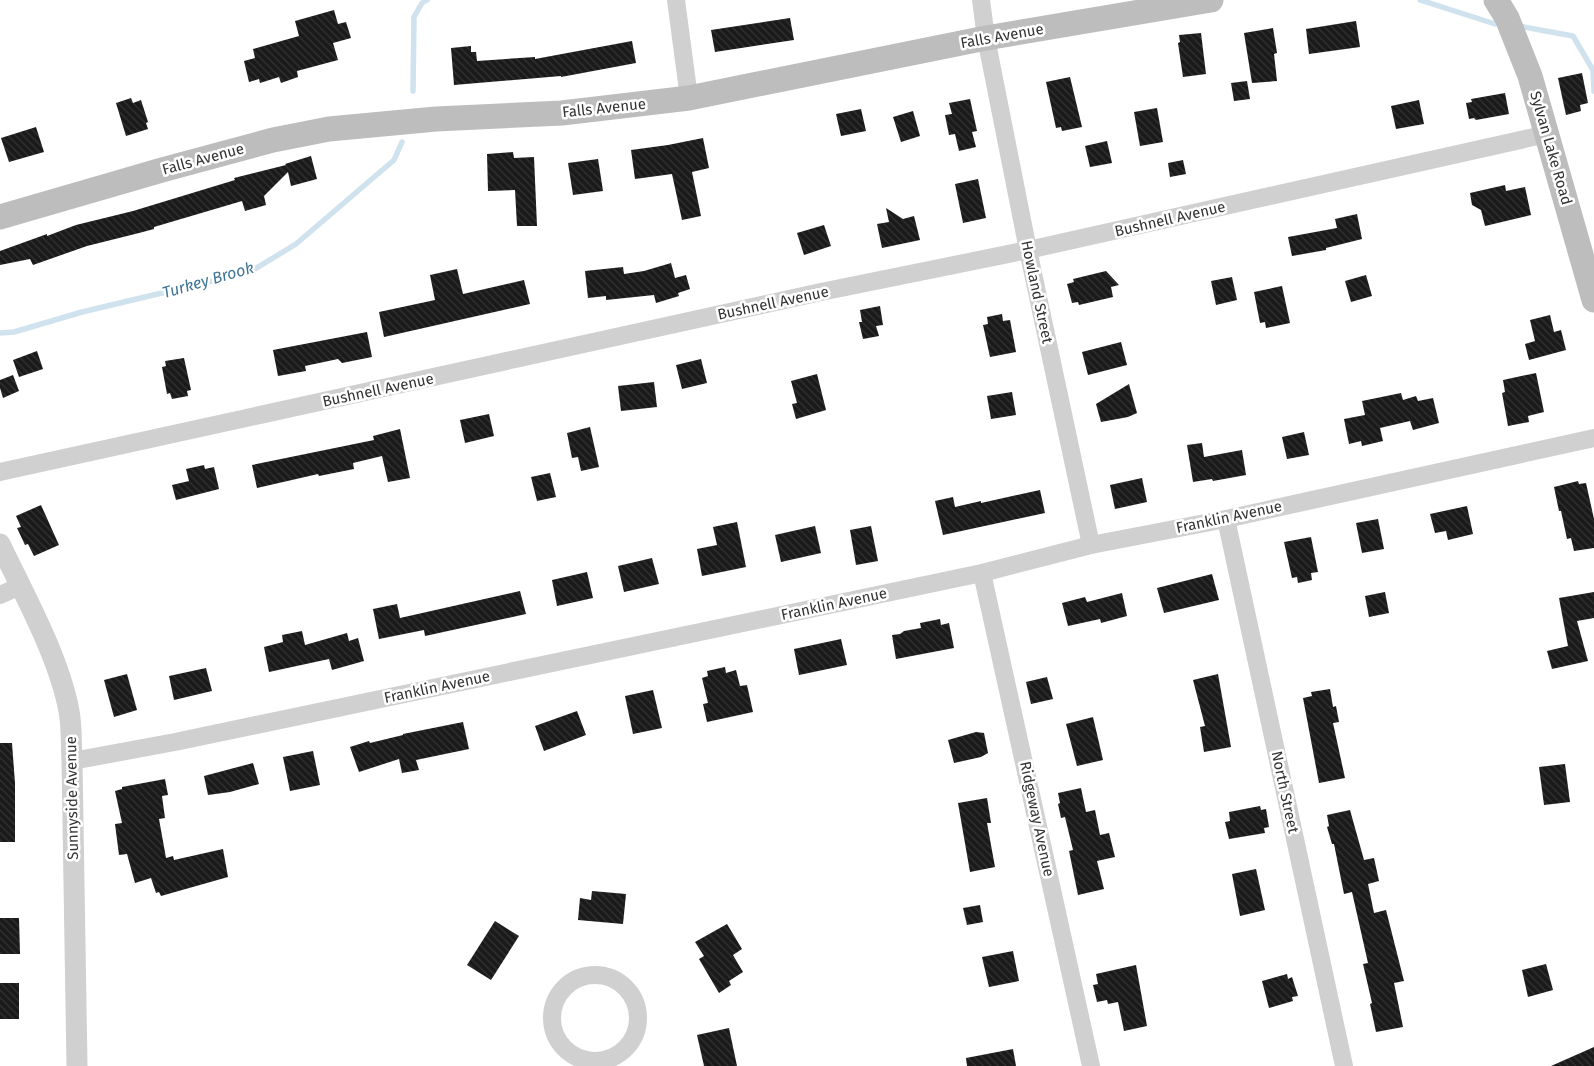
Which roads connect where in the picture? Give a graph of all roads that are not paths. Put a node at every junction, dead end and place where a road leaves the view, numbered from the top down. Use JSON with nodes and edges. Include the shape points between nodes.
{"nodes":[{"id":1,"x":676,"y":0,"type":"edge"},
{"id":2,"x":981,"y":0,"type":"edge"},
{"id":3,"x":1211,"y":0,"type":"edge"},
{"id":4,"x":1496,"y":0,"type":"edge"},
{"id":5,"x":986,"y":38,"type":"junction"},
{"id":6,"x":689,"y":98,"type":"junction"},
{"id":7,"x":1547,"y":134,"type":"junction"},
{"id":8,"x":0,"y":217,"type":"edge"},
{"id":9,"x":1028,"y":250,"type":"junction"},
{"id":10,"x":1594,"y":300,"type":"edge"},
{"id":11,"x":1594,"y":438,"type":"edge"},
{"id":12,"x":0,"y":472,"type":"edge"},
{"id":13,"x":1226,"y":519,"type":"junction"},
{"id":14,"x":0,"y":544,"type":"edge"},
{"id":15,"x":1091,"y":545,"type":"junction"},
{"id":16,"x":982,"y":573,"type":"junction"},
{"id":17,"x":20,"y":586,"type":"junction"},
{"id":18,"x":0,"y":595,"type":"edge"},
{"id":19,"x":72,"y":761,"type":"junction"},
{"id":20,"x":620,"y":1061,"type":"edge"},
{"id":21,"x":77,"y":1066,"type":"edge"},
{"id":22,"x":1091,"y":1066,"type":"edge"},
{"id":23,"x":1344,"y":1066,"type":"edge"}],
"edges":[{"from":1,"to":6,"type":"street"},
{"from":2,"to":5,"type":"street","name":"Howland Street"},
{"from":3,"to":5,"type":"main road","name":"Falls Avenue"},
{"from":4,"to":7,"type":"main road","name":"Sylvan Lake Road","via":[[1530,76]]},
{"from":5,"to":6,"type":"main road","name":"Falls Avenue"},
{"from":5,"to":9,"type":"street","name":"Howland Street"},
{"from":6,"to":8,"type":"main road","name":"Falls Avenue","via":[[562,113],[329,129],[172,167]]},
{"from":7,"to":9,"type":"street","name":"Bushnell Avenue"},
{"from":7,"to":10,"type":"main road","name":"Sylvan Lake Road"},
{"from":9,"to":12,"type":"street","name":"Bushnell Avenue","via":[[821,292]]},
{"from":9,"to":15,"type":"street","name":"Howland Street"},
{"from":11,"to":13,"type":"street","name":"Franklin Avenue"},
{"from":13,"to":15,"type":"street","name":"Franklin Avenue"},
{"from":13,"to":23,"type":"street","name":"North Street"},
{"from":14,"to":17,"type":"street","name":"Sunnyside Avenue"},
{"from":15,"to":16,"type":"street","name":"Franklin Avenue"},
{"from":16,"to":19,"type":"street","name":"Franklin Avenue"},
{"from":16,"to":22,"type":"street","name":"Ridgeway Avenue"},
{"from":17,"to":18,"type":"street"},
{"from":17,"to":19,"type":"street","name":"Sunnyside Avenue","via":[[57,672],[69,712]]},
{"from":19,"to":21,"type":"street","name":"Sunnyside Avenue"},
{"from":20,"to":20,"type":"street","via":[[634,1036],[638,1018],[634,998],[616,979],[603,975],[576,979],[556,998],[552,1011],[557,1038],[577,1057],[590,1061]]}]}
